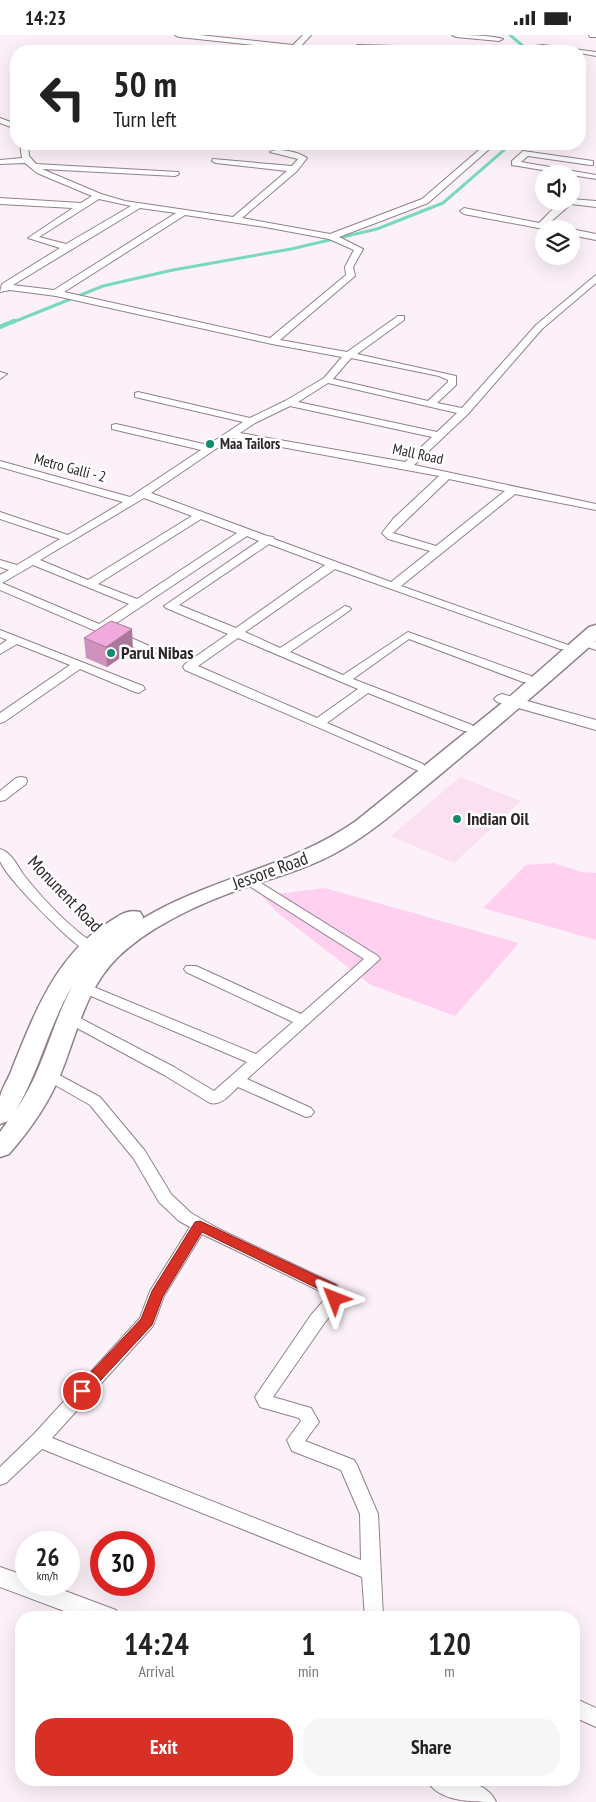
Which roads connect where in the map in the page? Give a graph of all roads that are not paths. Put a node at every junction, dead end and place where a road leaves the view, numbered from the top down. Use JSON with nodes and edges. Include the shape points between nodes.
{"nodes":[{"id":1,"x":178,"y":35,"type":"edge"},
{"id":2,"x":253,"y":35,"type":"edge"},
{"id":3,"x":307,"y":35,"type":"edge"},
{"id":4,"x":456,"y":35,"type":"edge"},
{"id":5,"x":230,"y":37,"type":"edge"},
{"id":6,"x":496,"y":37,"type":"edge"},
{"id":7,"x":249,"y":42,"type":"junction"},
{"id":8,"x":266,"y":45,"type":"edge"},
{"id":9,"x":298,"y":45,"type":"edge"},
{"id":10,"x":507,"y":45,"type":"edge"},
{"id":11,"x":24,"y":150,"type":"edge"},
{"id":12,"x":483,"y":150,"type":"edge"},
{"id":13,"x":274,"y":152,"type":"dead end"},
{"id":14,"x":216,"y":161,"type":"dead end"},
{"id":15,"x":0,"y":162,"type":"edge"},
{"id":16,"x":30,"y":163,"type":"junction"},
{"id":17,"x":590,"y":163,"type":"dead end"},
{"id":18,"x":294,"y":169,"type":"junction"},
{"id":19,"x":175,"y":174,"type":"dead end"},
{"id":20,"x":596,"y":177,"type":"edge"},
{"id":21,"x":98,"y":196,"type":"junction"},
{"id":22,"x":0,"y":201,"type":"edge"},
{"id":23,"x":580,"y":202,"type":"edge"},
{"id":24,"x":596,"y":204,"type":"edge"},
{"id":25,"x":139,"y":205,"type":"junction"},
{"id":26,"x":83,"y":206,"type":"junction"},
{"id":27,"x":557,"y":210,"type":"edge"},
{"id":28,"x":464,"y":211,"type":"dead end"},
{"id":29,"x":182,"y":213,"type":"junction"},
{"id":30,"x":234,"y":220,"type":"junction"},
{"id":31,"x":547,"y":220,"type":"edge"},
{"id":32,"x":535,"y":225,"type":"edge"},
{"id":33,"x":580,"y":234,"type":"edge"},
{"id":34,"x":333,"y":237,"type":"junction"},
{"id":35,"x":596,"y":237,"type":"edge"},
{"id":36,"x":66,"y":247,"type":"junction"},
{"id":37,"x":596,"y":278,"type":"edge"},
{"id":38,"x":3,"y":287,"type":"edge"},
{"id":39,"x":56,"y":293,"type":"junction"},
{"id":40,"x":401,"y":318,"type":"dead end"},
{"id":41,"x":272,"y":341,"type":"junction"},
{"id":42,"x":349,"y":355,"type":"junction"},
{"id":43,"x":327,"y":380,"type":"junction"},
{"id":44,"x":138,"y":395,"type":"dead end"},
{"id":45,"x":289,"y":403,"type":"junction"},
{"id":46,"x":429,"y":405,"type":"junction"},
{"id":47,"x":464,"y":412,"type":"junction"},
{"id":48,"x":251,"y":421,"type":"junction"},
{"id":49,"x":116,"y":427,"type":"dead end"},
{"id":50,"x":232,"y":435,"type":"junction"},
{"id":51,"x":440,"y":436,"type":"junction"},
{"id":52,"x":211,"y":449,"type":"junction"},
{"id":53,"x":0,"y":464,"type":"edge"},
{"id":54,"x":407,"y":466,"type":"junction"},
{"id":55,"x":448,"y":475,"type":"junction"},
{"id":56,"x":513,"y":491,"type":"junction"},
{"id":57,"x":143,"y":494,"type":"junction"},
{"id":58,"x":132,"y":501,"type":"junction"},
{"id":59,"x":596,"y":507,"type":"edge"},
{"id":60,"x":0,"y":515,"type":"edge"},
{"id":61,"x":201,"y":515,"type":"junction"},
{"id":62,"x":248,"y":531,"type":"junction"},
{"id":63,"x":69,"y":539,"type":"junction"},
{"id":64,"x":269,"y":539,"type":"junction"},
{"id":65,"x":437,"y":551,"type":"junction"},
{"id":66,"x":32,"y":561,"type":"junction"},
{"id":67,"x":0,"y":563,"type":"edge"},
{"id":68,"x":334,"y":564,"type":"junction"},
{"id":69,"x":18,"y":569,"type":"junction"},
{"id":70,"x":0,"y":580,"type":"edge"},
{"id":71,"x":89,"y":584,"type":"junction"},
{"id":72,"x":0,"y":586,"type":"edge"},
{"id":73,"x":393,"y":586,"type":"junction"},
{"id":74,"x":138,"y":604,"type":"junction"},
{"id":75,"x":345,"y":609,"type":"dead end"},
{"id":76,"x":596,"y":618,"type":"edge"},
{"id":77,"x":100,"y":629,"type":"junction"},
{"id":78,"x":0,"y":633,"type":"edge"},
{"id":79,"x":237,"y":633,"type":"junction"},
{"id":80,"x":15,"y":640,"type":"junction"},
{"id":81,"x":585,"y":642,"type":"edge"},
{"id":82,"x":0,"y":650,"type":"edge"},
{"id":83,"x":152,"y":651,"type":"dead end"},
{"id":84,"x":280,"y":653,"type":"junction"},
{"id":85,"x":78,"y":665,"type":"junction"},
{"id":86,"x":527,"y":679,"type":"junction"},
{"id":87,"x":344,"y":680,"type":"junction"},
{"id":88,"x":139,"y":689,"type":"dead end"},
{"id":89,"x":366,"y":689,"type":"junction"},
{"id":90,"x":508,"y":701,"type":"junction"},
{"id":91,"x":0,"y":719,"type":"edge"},
{"id":92,"x":319,"y":723,"type":"junction"},
{"id":93,"x":596,"y":725,"type":"edge"},
{"id":94,"x":468,"y":728,"type":"junction"},
{"id":95,"x":419,"y":767,"type":"junction"},
{"id":96,"x":21,"y":781,"type":"dead end"},
{"id":97,"x":0,"y":797,"type":"edge"},
{"id":98,"x":0,"y":853,"type":"edge"},
{"id":99,"x":248,"y":879,"type":"junction"},
{"id":100,"x":98,"y":952,"type":"junction"},
{"id":101,"x":191,"y":969,"type":"dead end"},
{"id":102,"x":84,"y":988,"type":"junction"},
{"id":103,"x":69,"y":1018,"type":"junction"},
{"id":104,"x":303,"y":1021,"type":"junction"},
{"id":105,"x":258,"y":1061,"type":"junction"},
{"id":106,"x":48,"y":1074,"type":"junction"},
{"id":107,"x":237,"y":1080,"type":"junction"},
{"id":108,"x":306,"y":1112,"type":"dead end"},
{"id":109,"x":0,"y":1115,"type":"edge"},
{"id":110,"x":0,"y":1148,"type":"edge"},
{"id":111,"x":200,"y":1225,"type":"junction"},
{"id":112,"x":38,"y":1440,"type":"junction"},
{"id":113,"x":0,"y":1478,"type":"edge"},
{"id":114,"x":371,"y":1571,"type":"junction"},
{"id":115,"x":0,"y":1577,"type":"edge"},
{"id":116,"x":91,"y":1611,"type":"edge"},
{"id":117,"x":376,"y":1611,"type":"edge"},
{"id":118,"x":580,"y":1710,"type":"edge"},
{"id":119,"x":596,"y":1718,"type":"edge"},
{"id":120,"x":452,"y":1786,"type":"edge"},
{"id":121,"x":483,"y":1802,"type":"edge"}],
"edges":[{"from":1,"to":5,"type":"street"},
{"from":2,"to":7,"type":"street"},
{"from":3,"to":9,"type":"street"},
{"from":4,"to":6,"type":"street"},
{"from":5,"to":7,"type":"street"},
{"from":6,"to":10,"type":"street"},
{"from":7,"to":8,"type":"street"},
{"from":11,"to":16,"type":"street"},
{"from":12,"to":34,"type":"street","via":[[425,201]]},
{"from":13,"to":18,"type":"street","via":[[303,158]]},
{"from":14,"to":18,"type":"street"},
{"from":15,"to":16,"type":"street"},
{"from":16,"to":19,"type":"street","via":[[72,169]]},
{"from":16,"to":21,"type":"street","via":[[40,171]]},
{"from":17,"to":20,"type":"street","via":[[526,153],[515,163]]},
{"from":18,"to":30,"type":"street"},
{"from":21,"to":25,"type":"street"},
{"from":21,"to":26,"type":"street"},
{"from":22,"to":26,"type":"street"},
{"from":23,"to":24,"type":"street"},
{"from":25,"to":29,"type":"street"},
{"from":25,"to":36,"type":"street"},
{"from":26,"to":36,"type":"street","via":[[32,238]]},
{"from":27,"to":31,"type":"street"},
{"from":28,"to":32,"type":"street"},
{"from":29,"to":30,"type":"street"},
{"from":29,"to":39,"type":"street"},
{"from":30,"to":34,"type":"street"},
{"from":33,"to":35,"type":"street"},
{"from":34,"to":41,"type":"street","via":[[356,246],[359,251],[349,267],[351,275]]},
{"from":36,"to":38,"type":"street"},
{"from":37,"to":47,"type":"street","via":[[539,327]]},
{"from":38,"to":39,"type":"street"},
{"from":39,"to":41,"type":"street"},
{"from":40,"to":42,"type":"street"},
{"from":41,"to":42,"type":"street"},
{"from":42,"to":43,"type":"street"},
{"from":42,"to":46,"type":"street","via":[[453,379],[453,383]]},
{"from":43,"to":45,"type":"street"},
{"from":43,"to":46,"type":"street"},
{"from":44,"to":48,"type":"street"},
{"from":45,"to":48,"type":"street"},
{"from":45,"to":51,"type":"street"},
{"from":46,"to":47,"type":"street"},
{"from":47,"to":51,"type":"street"},
{"from":48,"to":50,"type":"street"},
{"from":49,"to":52,"type":"street"},
{"from":50,"to":52,"type":"street"},
{"from":50,"to":54,"type":"street","name":"Mall Road"},
{"from":51,"to":54,"type":"street"},
{"from":52,"to":57,"type":"street"},
{"from":53,"to":58,"type":"street","name":"Metro Galli - 2"},
{"from":54,"to":55,"type":"street","name":"Mall Road"},
{"from":55,"to":56,"type":"street","name":"Mall Road"},
{"from":55,"to":65,"type":"street","via":[[387,533]]},
{"from":56,"to":59,"type":"street","name":"Mall Road"},
{"from":56,"to":65,"type":"street"},
{"from":57,"to":58,"type":"street"},
{"from":57,"to":61,"type":"street"},
{"from":58,"to":63,"type":"street"},
{"from":60,"to":63,"type":"street"},
{"from":61,"to":62,"type":"street"},
{"from":61,"to":71,"type":"street"},
{"from":62,"to":64,"type":"street"},
{"from":62,"to":74,"type":"street"},
{"from":63,"to":66,"type":"street"},
{"from":64,"to":68,"type":"street"},
{"from":64,"to":79,"type":"street","via":[[170,606]]},
{"from":65,"to":73,"type":"street"},
{"from":66,"to":69,"type":"street"},
{"from":66,"to":71,"type":"street"},
{"from":67,"to":69,"type":"street"},
{"from":68,"to":73,"type":"street"},
{"from":68,"to":79,"type":"street"},
{"from":69,"to":70,"type":"street"},
{"from":71,"to":74,"type":"street"},
{"from":72,"to":77,"type":"street"},
{"from":73,"to":81,"type":"street"},
{"from":74,"to":77,"type":"street"},
{"from":75,"to":84,"type":"street"},
{"from":76,"to":81,"type":"main road","name":"Jessore Road"},
{"from":77,"to":83,"type":"street"},
{"from":78,"to":80,"type":"street"},
{"from":79,"to":84,"type":"street"},
{"from":79,"to":92,"type":"street","via":[[189,667]]},
{"from":80,"to":82,"type":"street"},
{"from":80,"to":85,"type":"street"},
{"from":81,"to":86,"type":"main road","name":"Jessore Road"},
{"from":81,"to":90,"type":"main road","name":"Jessore Road"},
{"from":84,"to":87,"type":"street"},
{"from":85,"to":88,"type":"street"},
{"from":85,"to":91,"type":"street"},
{"from":86,"to":87,"type":"street","via":[[408,635]]},
{"from":86,"to":90,"type":"main road","name":"Jessore Road"},
{"from":87,"to":89,"type":"street"},
{"from":89,"to":92,"type":"street"},
{"from":89,"to":94,"type":"street"},
{"from":90,"to":93,"type":"street"},
{"from":90,"to":94,"type":"main road","name":"Jessore Road"},
{"from":90,"to":99,"type":"main road","name":"Jessore Road","via":[[371,821],[339,843],[308,859]]},
{"from":92,"to":95,"type":"street"},
{"from":94,"to":95,"type":"main road","name":"Jessore Road"},
{"from":95,"to":100,"type":"main road","name":"Jessore Road","via":[[362,812],[310,845],[220,874],[158,902],[126,921]]},
{"from":96,"to":97,"type":"street"},
{"from":98,"to":100,"type":"street","name":"Monunent Road","via":[[23,882]]},
{"from":99,"to":100,"type":"main road","name":"Jessore Road","via":[[157,919]]},
{"from":99,"to":104,"type":"street","via":[[373,959]]},
{"from":100,"to":102,"type":"main road","name":"Jessore Road"},
{"from":100,"to":109,"type":"main road","name":"Jessore Road","via":[[73,966],[60,987],[14,1093]]},
{"from":101,"to":104,"type":"street"},
{"from":102,"to":103,"type":"main road","name":"Jessore Road"},
{"from":102,"to":105,"type":"street"},
{"from":103,"to":106,"type":"main road","name":"Jessore Road"},
{"from":103,"to":107,"type":"street","via":[[215,1099]]},
{"from":104,"to":105,"type":"street"},
{"from":105,"to":107,"type":"street"},
{"from":106,"to":110,"type":"main road","name":"Jessore Road","via":[[20,1126]]},
{"from":106,"to":111,"type":"street","via":[[94,1101],[140,1155],[165,1198],[185,1217]]},
{"from":107,"to":108,"type":"street"},
{"from":111,"to":112,"type":"street","via":[[156,1295],[147,1321]]},
{"from":111,"to":114,"type":"street","via":[[331,1289],[334,1295],[335,1299],[264,1397],[266,1402],[305,1413],[309,1418],[296,1440],[298,1446],[348,1465],[369,1514]]},
{"from":112,"to":113,"type":"street"},
{"from":112,"to":114,"type":"street"},
{"from":114,"to":117,"type":"street"},
{"from":115,"to":116,"type":"street"},
{"from":118,"to":119,"type":"street"},
{"from":120,"to":121,"type":"street"}]}
